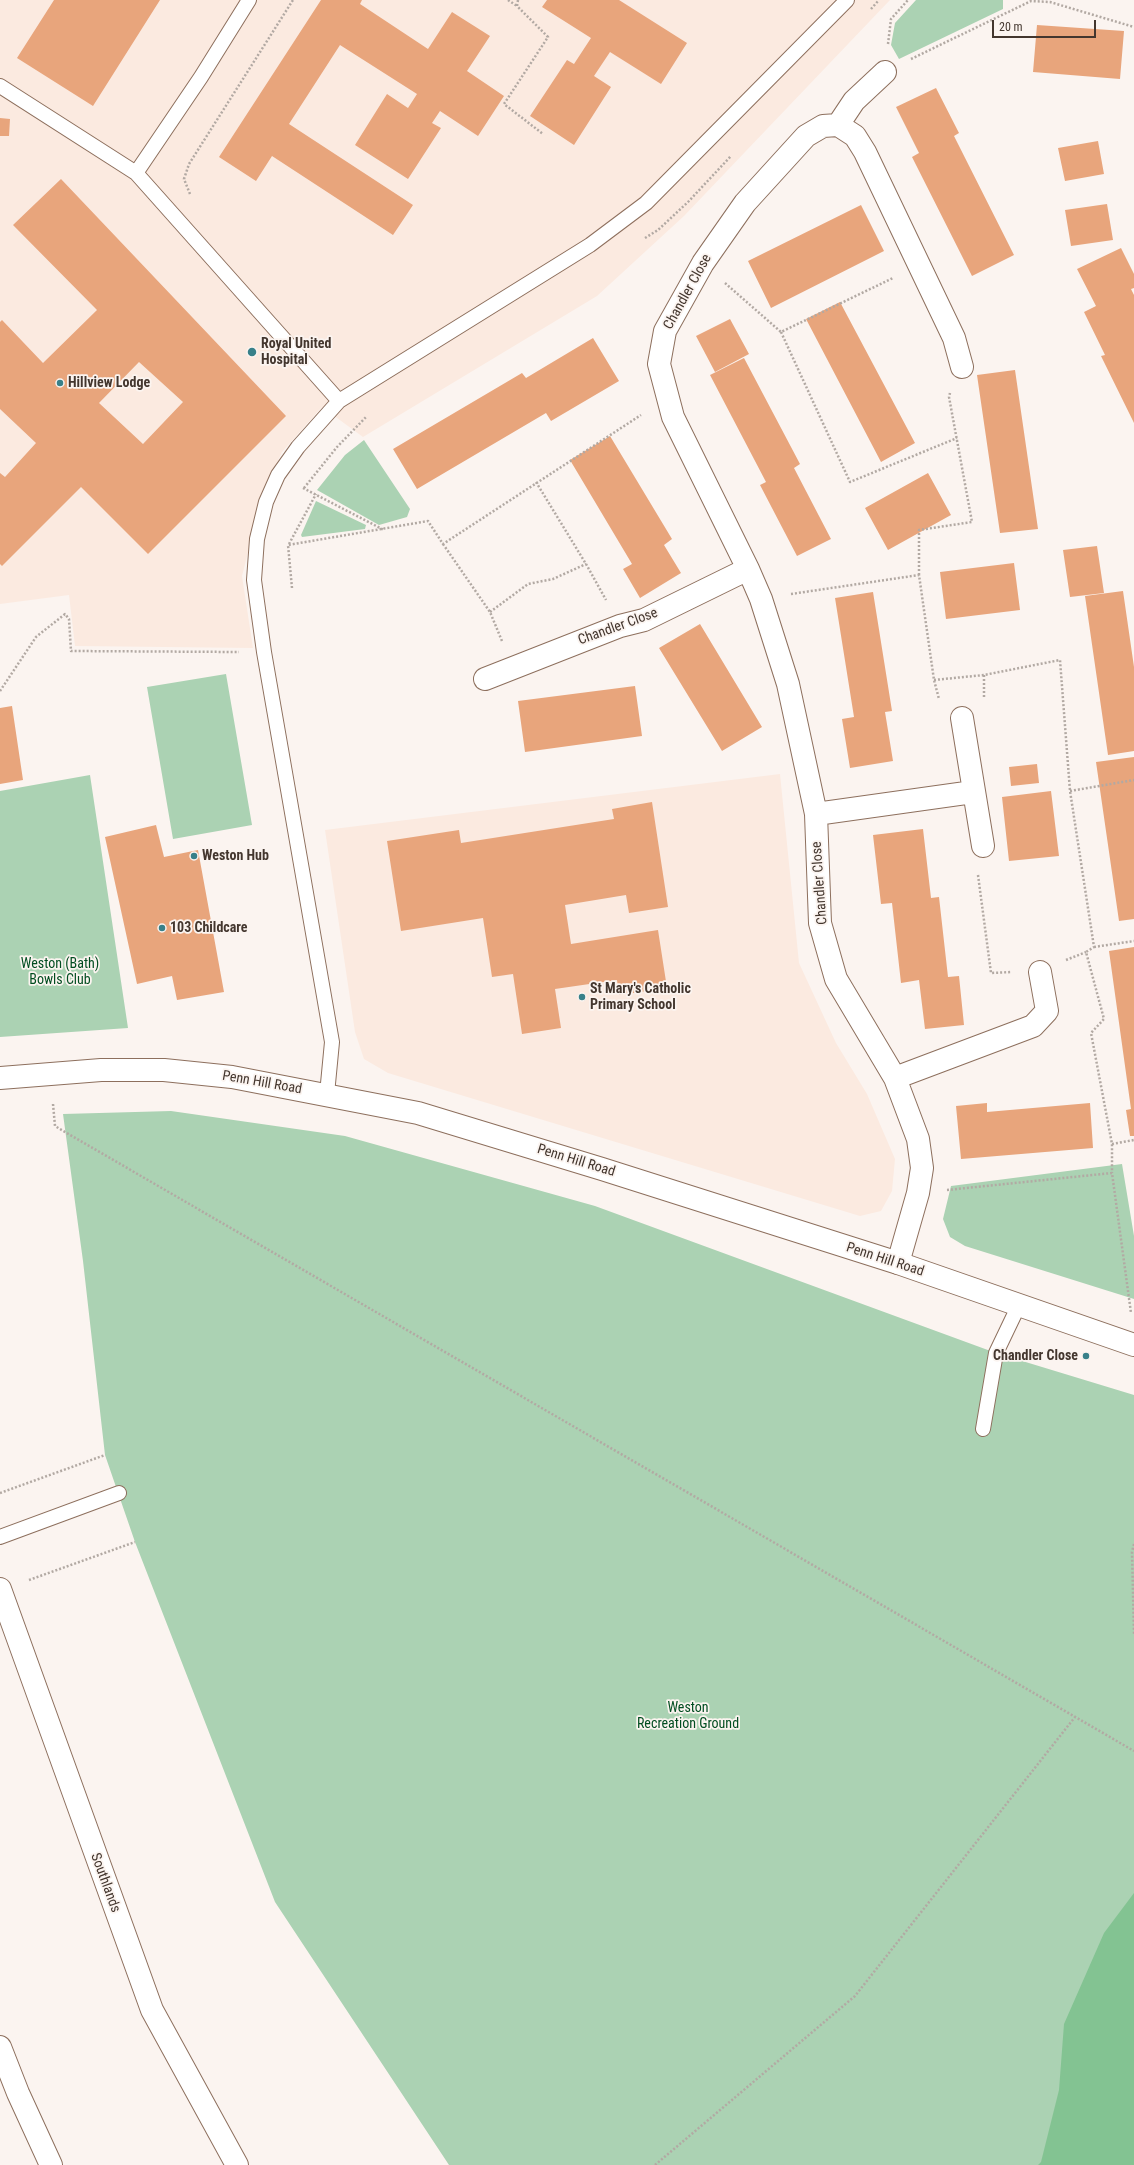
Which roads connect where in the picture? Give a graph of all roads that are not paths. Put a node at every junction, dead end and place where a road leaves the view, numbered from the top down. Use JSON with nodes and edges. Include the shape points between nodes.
{"nodes":[{"id":1,"x":249,"y":0,"type":"edge"},
{"id":2,"x":847,"y":0,"type":"edge"},
{"id":3,"x":886,"y":72,"type":"road end"},
{"id":4,"x":0,"y":86,"type":"edge"},
{"id":5,"x":838,"y":125,"type":"junction"},
{"id":6,"x":136,"y":173,"type":"junction"},
{"id":7,"x":962,"y":367,"type":"road end"},
{"id":8,"x":339,"y":400,"type":"junction"},
{"id":9,"x":748,"y":569,"type":"junction"},
{"id":10,"x":485,"y":679,"type":"dead end"},
{"id":11,"x":962,"y":718,"type":"road end"},
{"id":12,"x":973,"y":792,"type":"junction"},
{"id":13,"x":816,"y":814,"type":"junction"},
{"id":14,"x":983,"y":846,"type":"road end"},
{"id":15,"x":1040,"y":972,"type":"road end"},
{"id":16,"x":0,"y":1078,"type":"edge"},
{"id":17,"x":896,"y":1078,"type":"junction"},
{"id":18,"x":327,"y":1094,"type":"junction"},
{"id":19,"x":898,"y":1263,"type":"junction"},
{"id":20,"x":1018,"y":1307,"type":"junction"},
{"id":21,"x":1134,"y":1345,"type":"edge"},
{"id":22,"x":983,"y":1429,"type":"dead end"},
{"id":23,"x":119,"y":1493,"type":"dead end"},
{"id":24,"x":0,"y":1537,"type":"edge"},
{"id":25,"x":0,"y":1590,"type":"edge"},
{"id":26,"x":0,"y":2047,"type":"edge"},
{"id":27,"x":51,"y":2165,"type":"edge"},
{"id":28,"x":238,"y":2165,"type":"edge"}],
"edges":[{"from":1,"to":6,"type":"lane","via":[[201,78]]},
{"from":2,"to":8,"type":"lane","via":[[646,203],[590,245]]},
{"from":3,"to":5,"type":"street","via":[[854,101]]},
{"from":4,"to":6,"type":"lane"},
{"from":5,"to":7,"type":"street","via":[[855,136],[865,152],[954,338]]},
{"from":5,"to":9,"type":"street","name":"Chandler Close","via":[[824,126],[806,136],[745,203],[702,263],[665,331],[659,364],[673,417]]},
{"from":6,"to":8,"type":"lane"},
{"from":8,"to":18,"type":"lane","via":[[298,447],[278,475],[266,502],[257,539],[254,580],[264,652],[332,1042]]},
{"from":9,"to":10,"type":"street","name":"Chandler Close","via":[[644,620],[620,626]]},
{"from":9,"to":13,"type":"street","name":"Chandler Close","via":[[761,599],[788,684]]},
{"from":11,"to":12,"type":"street"},
{"from":12,"to":13,"type":"street"},
{"from":12,"to":14,"type":"street"},
{"from":13,"to":17,"type":"street","name":"Chandler Close","via":[[820,922],[836,979]]},
{"from":15,"to":17,"type":"street","via":[[1047,1011],[1033,1026]]},
{"from":16,"to":18,"type":"street","name":"Penn Hill Road","via":[[101,1070],[164,1070],[232,1077]]},
{"from":17,"to":19,"type":"street","name":"Chandler Close","via":[[918,1139],[922,1168],[918,1193]]},
{"from":18,"to":19,"type":"street","name":"Penn Hill Road","via":[[418,1113]]},
{"from":19,"to":20,"type":"street","name":"Penn Hill Road"},
{"from":20,"to":21,"type":"street","name":"Penn Hill Road"},
{"from":20,"to":22,"type":"lane","via":[[996,1353]]},
{"from":23,"to":24,"type":"lane"},
{"from":25,"to":28,"type":"street","name":"Southlands","via":[[152,2010]]},
{"from":26,"to":27,"type":"street"}]}
